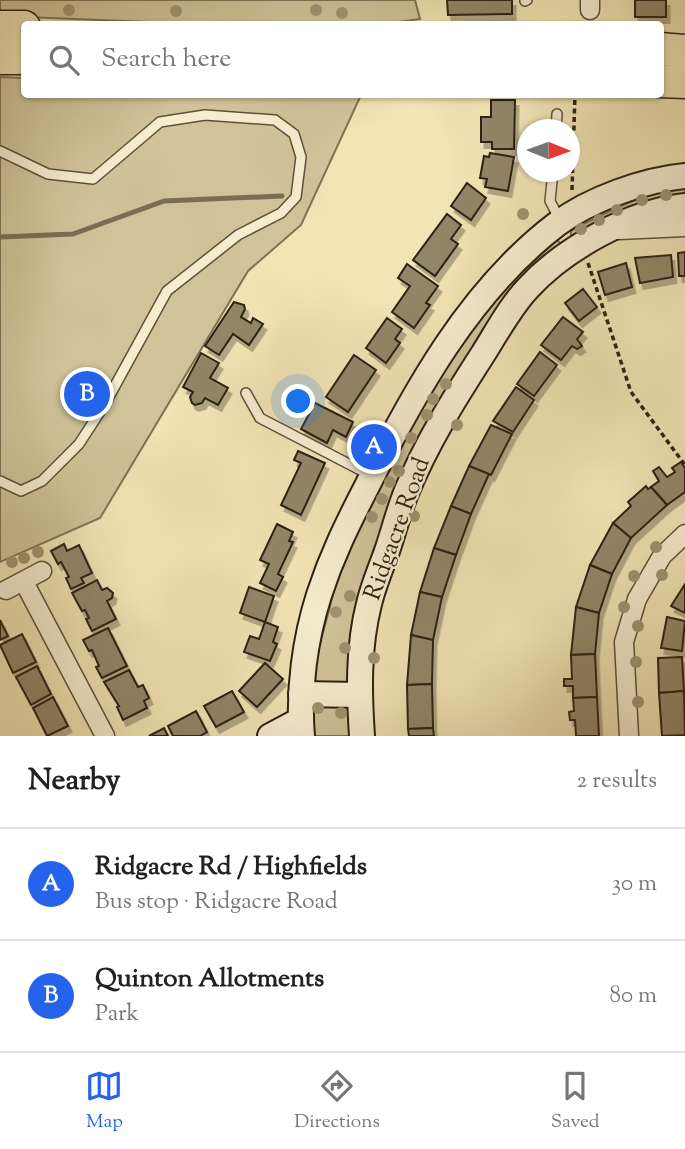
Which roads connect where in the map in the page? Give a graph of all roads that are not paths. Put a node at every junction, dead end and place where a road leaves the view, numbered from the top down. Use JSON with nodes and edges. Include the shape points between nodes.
{"nodes":[{"id":1,"x":0,"y":27,"type":"edge"},
{"id":2,"x":21,"y":27,"type":"edge"},
{"id":3,"x":664,"y":49,"type":"edge"},
{"id":4,"x":685,"y":51,"type":"edge"},
{"id":5,"x":0,"y":58,"type":"edge"},
{"id":6,"x":21,"y":58,"type":"edge"},
{"id":7,"x":664,"y":81,"type":"edge"},
{"id":8,"x":685,"y":82,"type":"edge"},
{"id":9,"x":557,"y":114,"type":"dead end"},
{"id":10,"x":557,"y":119,"type":"edge"},
{"id":11,"x":0,"y":151,"type":"edge"},
{"id":12,"x":685,"y":176,"type":"edge"},
{"id":13,"x":551,"y":182,"type":"edge"},
{"id":14,"x":685,"y":206,"type":"edge"},
{"id":15,"x":558,"y":223,"type":"junction"},
{"id":16,"x":685,"y":228,"type":"edge"},
{"id":17,"x":611,"y":230,"type":"junction"},
{"id":18,"x":576,"y":248,"type":"junction"},
{"id":19,"x":246,"y":393,"type":"dead end"},
{"id":20,"x":372,"y":476,"type":"junction"},
{"id":21,"x":0,"y":481,"type":"edge"},
{"id":22,"x":685,"y":534,"type":"edge"},
{"id":23,"x":42,"y":571,"type":"dead end"},
{"id":24,"x":24,"y":582,"type":"junction"},
{"id":25,"x":6,"y":590,"type":"dead end"},
{"id":26,"x":301,"y":694,"type":"junction"},
{"id":27,"x":359,"y":695,"type":"junction"},
{"id":28,"x":301,"y":728,"type":"edge"},
{"id":29,"x":105,"y":736,"type":"edge"},
{"id":30,"x":270,"y":736,"type":"edge"},
{"id":31,"x":362,"y":736,"type":"edge"},
{"id":32,"x":629,"y":736,"type":"edge"}],
"edges":[{"from":1,"to":2,"type":"highway"},
{"from":3,"to":4,"type":"highway"},
{"from":5,"to":6,"type":"highway"},
{"from":7,"to":8,"type":"highway"},
{"from":9,"to":10,"type":"lane"},
{"from":11,"to":21,"type":"lane","via":[[48,173],[93,179],[160,122],[205,115],[275,120],[293,134],[301,157],[296,197],[289,205],[238,234],[167,291],[79,444],[42,481],[21,492]]},
{"from":12,"to":15,"type":"street","name":"Ridgacre Road","via":[[641,184]]},
{"from":13,"to":15,"type":"lane","via":[[550,201]]},
{"from":14,"to":17,"type":"street","name":"Ridgacre Road","via":[[654,212]]},
{"from":15,"to":18,"type":"street"},
{"from":15,"to":20,"type":"street","name":"Ridgacre Road","via":[[529,247],[475,306],[396,428]]},
{"from":16,"to":17,"type":"street"},
{"from":17,"to":18,"type":"street","name":"Ridgacre Road"},
{"from":18,"to":27,"type":"street","name":"Ridgacre Road","via":[[528,288],[515,305],[432,439],[406,494],[369,603]]},
{"from":19,"to":20,"type":"lane","via":[[260,418]]},
{"from":20,"to":26,"type":"street","name":"Ridgacre Road","via":[[338,541],[318,598]]},
{"from":22,"to":32,"type":"street","via":[[662,556],[638,600],[624,642]]},
{"from":23,"to":24,"type":"street"},
{"from":24,"to":25,"type":"street"},
{"from":24,"to":29,"type":"street"},
{"from":26,"to":27,"type":"street"},
{"from":26,"to":28,"type":"street","name":"Ridgacre Road"},
{"from":27,"to":31,"type":"street","name":"Ridgacre Road"},
{"from":28,"to":30,"type":"street"}]}
